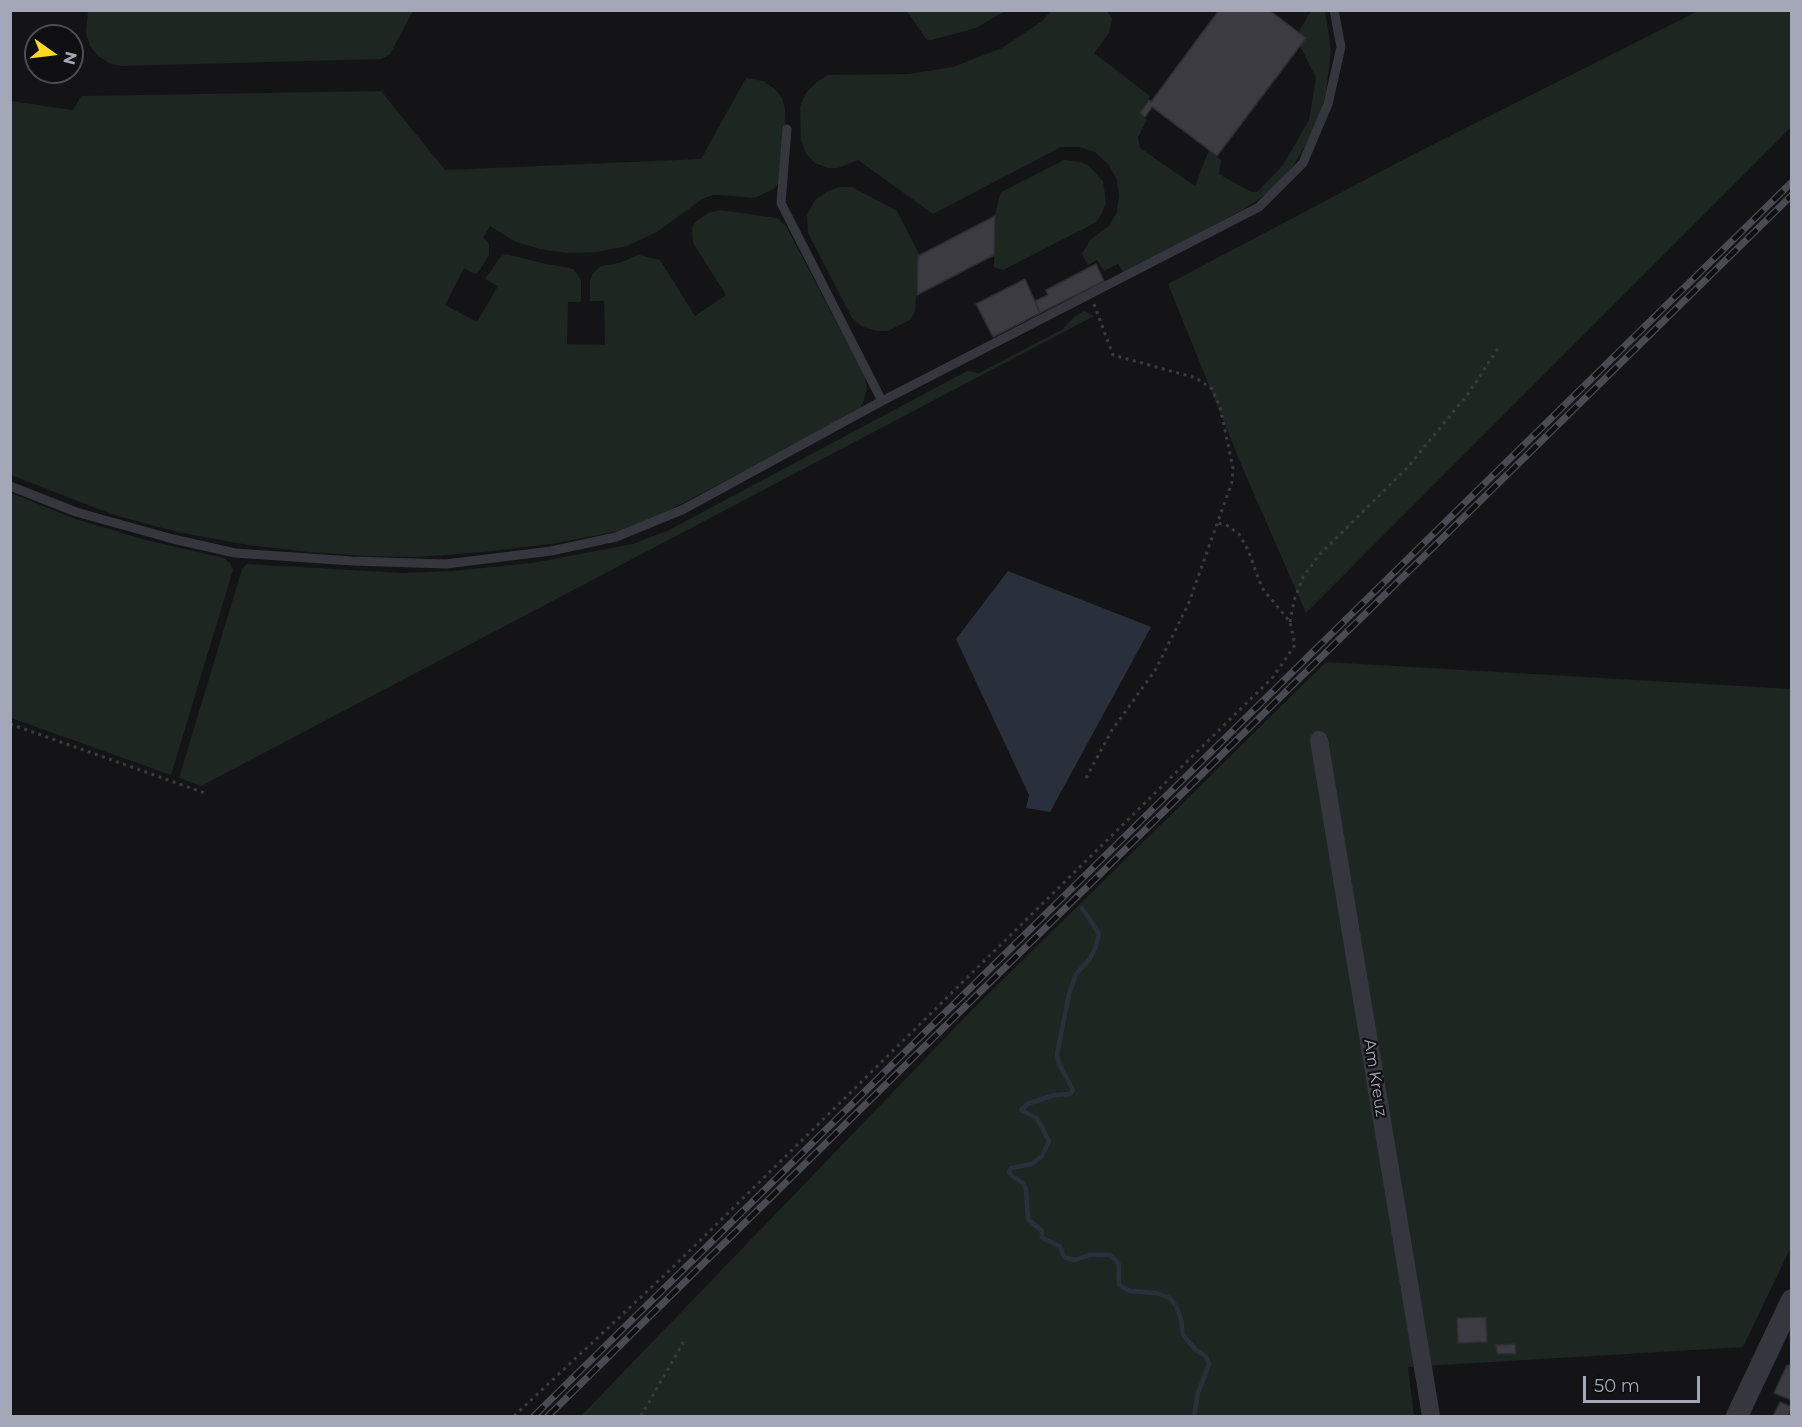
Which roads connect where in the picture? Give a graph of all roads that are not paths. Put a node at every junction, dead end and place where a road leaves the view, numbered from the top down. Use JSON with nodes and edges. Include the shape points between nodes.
{"nodes":[{"id":1,"x":1334,"y":10,"type":"edge"},
{"id":2,"x":787,"y":129,"type":"dead end"},
{"id":3,"x":882,"y":401,"type":"junction"},
{"id":4,"x":10,"y":486,"type":"edge"},
{"id":5,"x":1319,"y":740,"type":"dead end"},
{"id":6,"x":1791,"y":1300,"type":"edge"},
{"id":7,"x":1431,"y":1416,"type":"edge"},
{"id":8,"x":1737,"y":1416,"type":"edge"}],
"edges":[{"from":1,"to":3,"type":"lane","via":[[1341,47],[1328,104],[1303,162],[1259,207]]},
{"from":2,"to":3,"type":"lane","via":[[781,203]]},
{"from":3,"to":4,"type":"lane","via":[[682,510],[616,537],[551,551],[446,564],[235,553],[76,512]]},
{"from":5,"to":7,"type":"street","name":"Am Kreuz"},
{"from":6,"to":8,"type":"street"}]}
